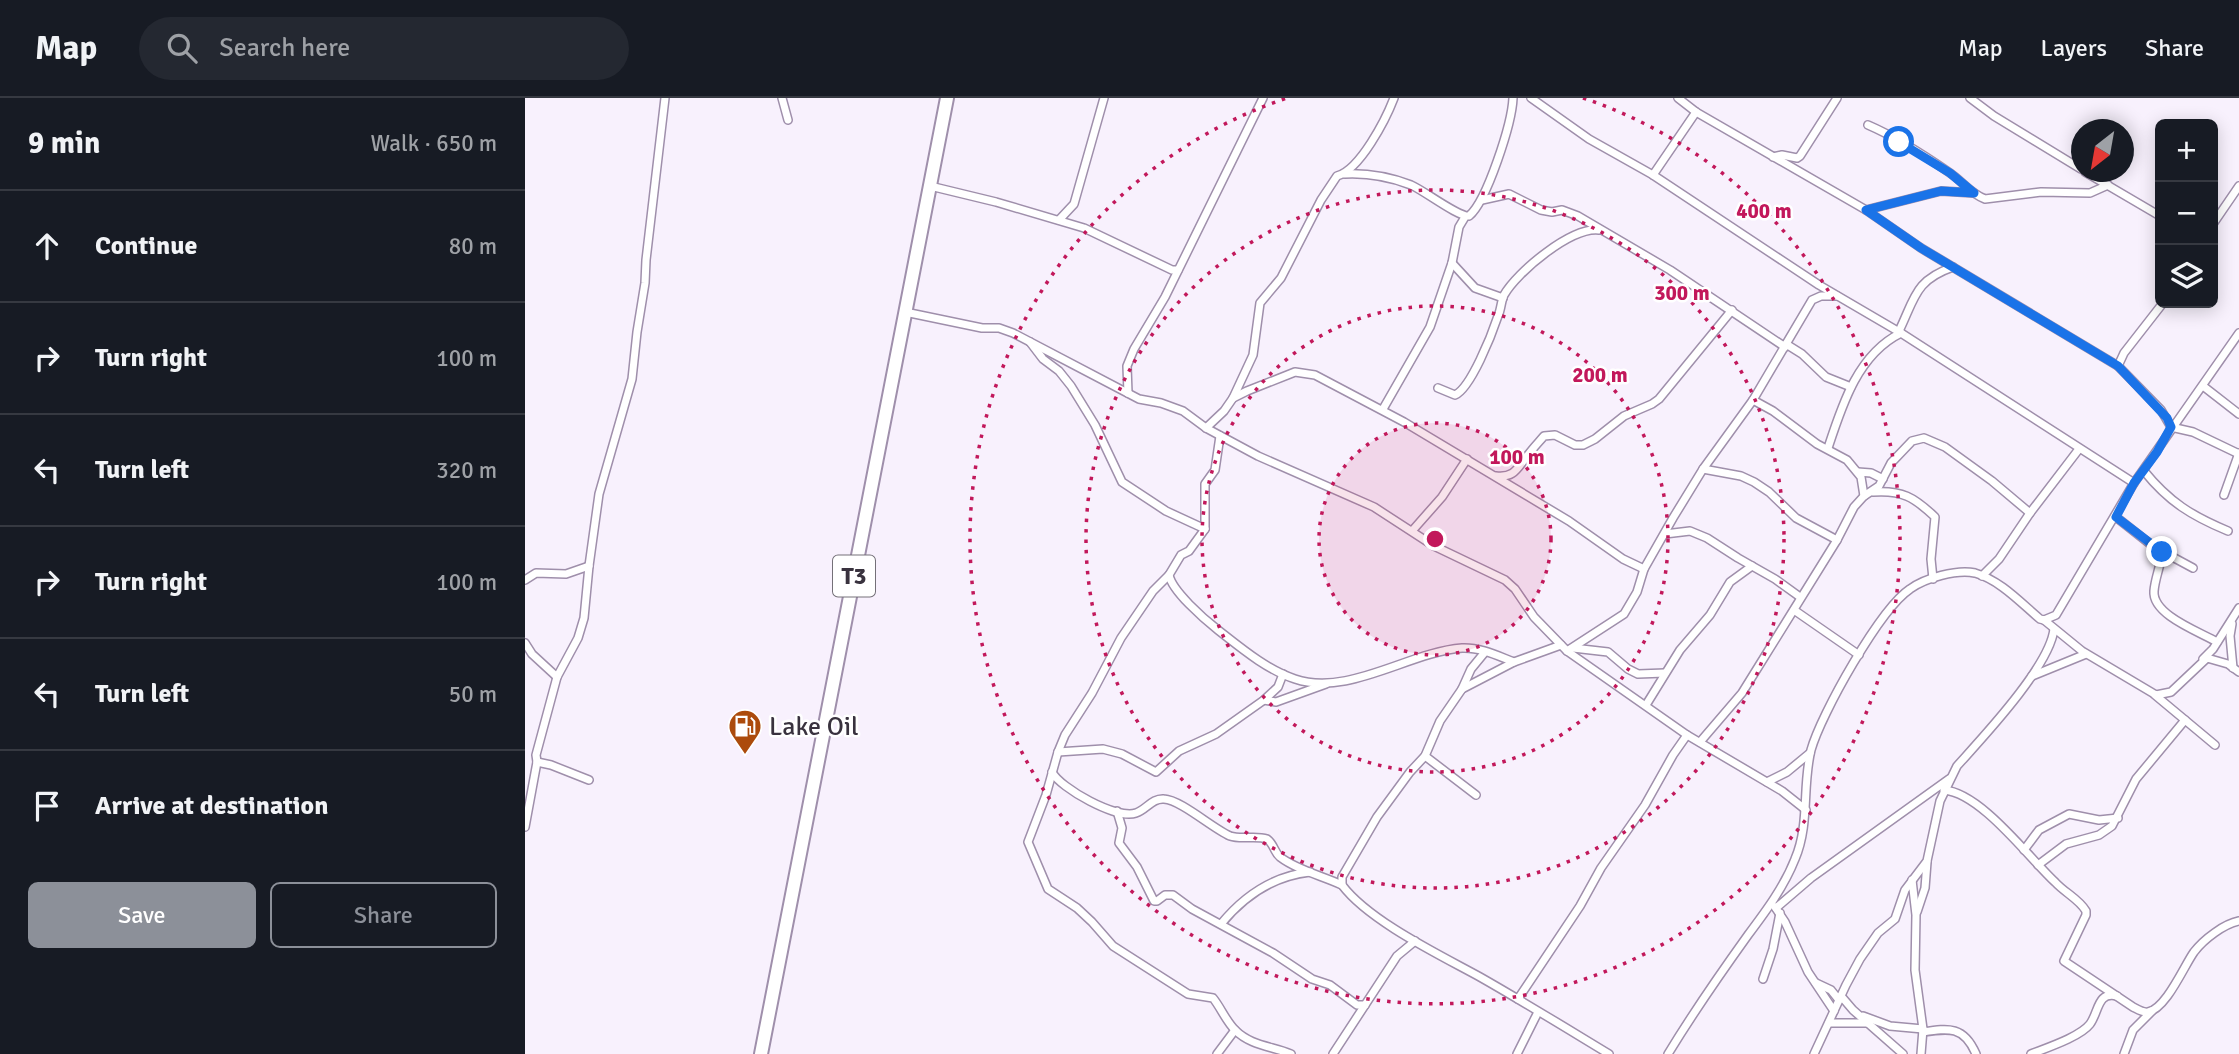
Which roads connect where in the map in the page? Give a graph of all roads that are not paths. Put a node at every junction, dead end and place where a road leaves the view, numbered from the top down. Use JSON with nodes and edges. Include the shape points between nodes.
{"nodes":[{"id":1,"x":666,"y":98,"type":"edge"},
{"id":2,"x":782,"y":98,"type":"edge"},
{"id":3,"x":947,"y":98,"type":"edge"},
{"id":4,"x":1104,"y":98,"type":"edge"},
{"id":5,"x":1263,"y":98,"type":"edge"},
{"id":6,"x":1394,"y":98,"type":"edge"},
{"id":7,"x":1513,"y":98,"type":"edge"},
{"id":8,"x":1531,"y":98,"type":"edge"},
{"id":9,"x":1678,"y":98,"type":"edge"},
{"id":10,"x":1970,"y":98,"type":"edge"},
{"id":11,"x":1833,"y":99,"type":"edge"},
{"id":12,"x":1696,"y":112,"type":"junction"},
{"id":13,"x":788,"y":120,"type":"dead end"},
{"id":14,"x":1868,"y":125,"type":"dead end"},
{"id":15,"x":1773,"y":157,"type":"junction"},
{"id":16,"x":2071,"y":163,"type":"edge"},
{"id":17,"x":1345,"y":174,"type":"junction"},
{"id":18,"x":1653,"y":175,"type":"junction"},
{"id":19,"x":2103,"y":182,"type":"edge"},
{"id":20,"x":2108,"y":185,"type":"junction"},
{"id":21,"x":930,"y":186,"type":"junction"},
{"id":22,"x":2239,"y":186,"type":"edge"},
{"id":23,"x":1974,"y":193,"type":"junction"},
{"id":24,"x":1482,"y":200,"type":"junction"},
{"id":25,"x":1866,"y":210,"type":"junction"},
{"id":26,"x":2155,"y":213,"type":"edge"},
{"id":27,"x":1465,"y":217,"type":"junction"},
{"id":28,"x":2218,"y":217,"type":"edge"},
{"id":29,"x":1059,"y":220,"type":"junction"},
{"id":30,"x":1602,"y":230,"type":"junction"},
{"id":31,"x":1451,"y":263,"type":"junction"},
{"id":32,"x":1953,"y":267,"type":"junction"},
{"id":33,"x":1178,"y":270,"type":"junction"},
{"id":34,"x":1837,"y":296,"type":"junction"},
{"id":35,"x":1503,"y":298,"type":"junction"},
{"id":36,"x":2159,"y":308,"type":"edge"},
{"id":37,"x":1732,"y":310,"type":"junction"},
{"id":38,"x":905,"y":312,"type":"junction"},
{"id":39,"x":1900,"y":332,"type":"junction"},
{"id":40,"x":2239,"y":333,"type":"edge"},
{"id":41,"x":1028,"y":341,"type":"junction"},
{"id":42,"x":1785,"y":345,"type":"junction"},
{"id":43,"x":2118,"y":366,"type":"junction"},
{"id":44,"x":2203,"y":386,"type":"junction"},
{"id":45,"x":1438,"y":387,"type":"dead end"},
{"id":46,"x":1851,"y":387,"type":"junction"},
{"id":47,"x":1128,"y":393,"type":"junction"},
{"id":48,"x":1233,"y":398,"type":"junction"},
{"id":49,"x":1753,"y":400,"type":"junction"},
{"id":50,"x":1383,"y":409,"type":"junction"},
{"id":51,"x":2239,"y":414,"type":"edge"},
{"id":52,"x":2171,"y":427,"type":"junction"},
{"id":53,"x":1206,"y":428,"type":"junction"},
{"id":54,"x":1220,"y":436,"type":"junction"},
{"id":55,"x":1828,"y":448,"type":"junction"},
{"id":56,"x":2079,"y":449,"type":"junction"},
{"id":57,"x":2239,"y":453,"type":"edge"},
{"id":58,"x":1467,"y":459,"type":"junction"},
{"id":59,"x":1703,"y":469,"type":"junction"},
{"id":60,"x":2144,"y":471,"type":"junction"},
{"id":61,"x":1858,"y":472,"type":"junction"},
{"id":62,"x":1495,"y":476,"type":"junction"},
{"id":63,"x":1883,"y":479,"type":"junction"},
{"id":64,"x":2134,"y":483,"type":"junction"},
{"id":65,"x":1873,"y":492,"type":"junction"},
{"id":66,"x":2224,"y":495,"type":"dead end"},
{"id":67,"x":1864,"y":496,"type":"junction"},
{"id":68,"x":2030,"y":513,"type":"junction"},
{"id":69,"x":2116,"y":517,"type":"junction"},
{"id":70,"x":1205,"y":528,"type":"junction"},
{"id":71,"x":1412,"y":531,"type":"junction"},
{"id":72,"x":2228,"y":531,"type":"dead end"},
{"id":73,"x":1665,"y":534,"type":"junction"},
{"id":74,"x":1837,"y":540,"type":"junction"},
{"id":75,"x":2162,"y":552,"type":"junction"},
{"id":76,"x":589,"y":566,"type":"junction"},
{"id":77,"x":1752,"y":566,"type":"junction"},
{"id":78,"x":2193,"y":568,"type":"dead end"},
{"id":79,"x":1644,"y":569,"type":"junction"},
{"id":80,"x":1169,"y":575,"type":"junction"},
{"id":81,"x":1982,"y":576,"type":"junction"},
{"id":82,"x":1933,"y":579,"type":"junction"},
{"id":83,"x":525,"y":580,"type":"edge"},
{"id":84,"x":1800,"y":597,"type":"junction"},
{"id":85,"x":1794,"y":610,"type":"junction"},
{"id":86,"x":2237,"y":610,"type":"edge"},
{"id":87,"x":2044,"y":620,"type":"junction"},
{"id":88,"x":2054,"y":629,"type":"junction"},
{"id":89,"x":2217,"y":642,"type":"junction"},
{"id":90,"x":525,"y":643,"type":"edge"},
{"id":91,"x":1567,"y":648,"type":"junction"},
{"id":92,"x":1485,"y":652,"type":"junction"},
{"id":93,"x":2086,"y":654,"type":"junction"},
{"id":94,"x":1859,"y":655,"type":"junction"},
{"id":95,"x":1514,"y":662,"type":"junction"},
{"id":96,"x":2197,"y":665,"type":"junction"},
{"id":97,"x":2236,"y":670,"type":"edge"},
{"id":98,"x":1665,"y":673,"type":"junction"},
{"id":99,"x":1283,"y":674,"type":"junction"},
{"id":100,"x":2032,"y":676,"type":"junction"},
{"id":101,"x":557,"y":677,"type":"junction"},
{"id":102,"x":1328,"y":683,"type":"junction"},
{"id":103,"x":1462,"y":689,"type":"junction"},
{"id":104,"x":2154,"y":695,"type":"junction"},
{"id":105,"x":1263,"y":700,"type":"junction"},
{"id":106,"x":1646,"y":705,"type":"junction"},
{"id":107,"x":2185,"y":720,"type":"junction"},
{"id":108,"x":1687,"y":735,"type":"junction"},
{"id":109,"x":1700,"y":742,"type":"junction"},
{"id":110,"x":2215,"y":745,"type":"dead end"},
{"id":111,"x":1058,"y":752,"type":"junction"},
{"id":112,"x":1811,"y":752,"type":"junction"},
{"id":113,"x":1425,"y":756,"type":"junction"},
{"id":114,"x":527,"y":757,"type":"edge"},
{"id":115,"x":537,"y":758,"type":"junction"},
{"id":116,"x":1052,"y":771,"type":"junction"},
{"id":117,"x":1949,"y":779,"type":"junction"},
{"id":118,"x":589,"y":780,"type":"dead end"},
{"id":119,"x":1767,"y":782,"type":"junction"},
{"id":120,"x":1944,"y":790,"type":"junction"},
{"id":121,"x":1476,"y":795,"type":"dead end"},
{"id":122,"x":1806,"y":810,"type":"junction"},
{"id":123,"x":1117,"y":811,"type":"junction"},
{"id":124,"x":2118,"y":818,"type":"junction"},
{"id":125,"x":525,"y":827,"type":"edge"},
{"id":126,"x":2024,"y":850,"type":"junction"},
{"id":127,"x":1927,"y":862,"type":"junction"},
{"id":128,"x":2038,"y":865,"type":"junction"},
{"id":129,"x":1310,"y":872,"type":"junction"},
{"id":130,"x":1912,"y":880,"type":"junction"},
{"id":131,"x":1342,"y":886,"type":"junction"},
{"id":132,"x":1776,"y":908,"type":"junction"},
{"id":133,"x":1916,"y":915,"type":"junction"},
{"id":134,"x":2239,"y":921,"type":"edge"},
{"id":135,"x":1221,"y":924,"type":"junction"},
{"id":136,"x":1415,"y":941,"type":"junction"},
{"id":137,"x":1763,"y":979,"type":"dead end"},
{"id":138,"x":1815,"y":983,"type":"junction"},
{"id":139,"x":2121,"y":997,"type":"junction"},
{"id":140,"x":1840,"y":998,"type":"junction"},
{"id":141,"x":1518,"y":999,"type":"junction"},
{"id":142,"x":1365,"y":1005,"type":"junction"},
{"id":143,"x":2152,"y":1010,"type":"junction"},
{"id":144,"x":1834,"y":1011,"type":"junction"},
{"id":145,"x":1538,"y":1012,"type":"junction"},
{"id":146,"x":1857,"y":1014,"type":"junction"},
{"id":147,"x":1829,"y":1023,"type":"junction"},
{"id":148,"x":1868,"y":1023,"type":"junction"},
{"id":149,"x":1235,"y":1030,"type":"junction"},
{"id":150,"x":1923,"y":1030,"type":"junction"},
{"id":151,"x":761,"y":1054,"type":"edge"},
{"id":152,"x":1217,"y":1054,"type":"edge"},
{"id":153,"x":1291,"y":1054,"type":"edge"},
{"id":154,"x":1333,"y":1054,"type":"edge"},
{"id":155,"x":1517,"y":1054,"type":"edge"},
{"id":156,"x":1609,"y":1054,"type":"edge"},
{"id":157,"x":1668,"y":1054,"type":"edge"},
{"id":158,"x":1814,"y":1054,"type":"edge"},
{"id":159,"x":1903,"y":1054,"type":"edge"},
{"id":160,"x":1921,"y":1054,"type":"edge"},
{"id":161,"x":1976,"y":1054,"type":"edge"},
{"id":162,"x":2031,"y":1054,"type":"edge"},
{"id":163,"x":2124,"y":1054,"type":"edge"}],
"edges":[{"from":1,"to":76,"type":"street","via":[[632,379],[599,494]]},
{"from":2,"to":13,"type":"street"},
{"from":3,"to":21,"type":"highway","number":"T3"},
{"from":4,"to":29,"type":"street","via":[[1074,204]]},
{"from":5,"to":33,"type":"street"},
{"from":6,"to":17,"type":"street","via":[[1378,131]]},
{"from":7,"to":24,"type":"street","via":[[1510,125]]},
{"from":8,"to":18,"type":"street","via":[[1589,139]]},
{"from":9,"to":12,"type":"street"},
{"from":10,"to":16,"type":"street"},
{"from":11,"to":15,"type":"street","via":[[1800,156]]},
{"from":12,"to":15,"type":"street"},
{"from":12,"to":18,"type":"street"},
{"from":14,"to":23,"type":"street","via":[[1950,173]]},
{"from":15,"to":25,"type":"street"},
{"from":17,"to":27,"type":"street","via":[[1408,184]]},
{"from":17,"to":48,"type":"street","via":[[1337,176],[1281,278],[1260,303],[1253,355]]},
{"from":18,"to":34,"type":"street"},
{"from":19,"to":20,"type":"street"},
{"from":20,"to":23,"type":"street","via":[[2090,193],[2041,192],[1985,200]]},
{"from":20,"to":26,"type":"street"},
{"from":21,"to":29,"type":"street"},
{"from":21,"to":38,"type":"highway","number":"T3"},
{"from":22,"to":28,"type":"street"},
{"from":23,"to":25,"type":"street","via":[[1941,191]]},
{"from":24,"to":27,"type":"street"},
{"from":24,"to":30,"type":"street","via":[[1509,194],[1541,210],[1570,212]]},
{"from":25,"to":32,"type":"street"},
{"from":27,"to":31,"type":"street"},
{"from":29,"to":33,"type":"street"},
{"from":30,"to":35,"type":"street","via":[[1587,230],[1565,240],[1524,272]]},
{"from":30,"to":37,"type":"street"},
{"from":31,"to":35,"type":"street","via":[[1475,288]]},
{"from":31,"to":50,"type":"street","via":[[1430,327]]},
{"from":32,"to":39,"type":"street","via":[[1921,285]]},
{"from":32,"to":43,"type":"street"},
{"from":33,"to":47,"type":"street","via":[[1127,366]]},
{"from":34,"to":39,"type":"street"},
{"from":34,"to":42,"type":"street","via":[[1812,300]]},
{"from":35,"to":45,"type":"street","via":[[1467,384],[1455,395]]},
{"from":36,"to":43,"type":"street"},
{"from":37,"to":42,"type":"street"},
{"from":37,"to":62,"type":"street","via":[[1652,404],[1624,416],[1583,445],[1544,436],[1517,472]]},
{"from":38,"to":41,"type":"street","via":[[999,328]]},
{"from":38,"to":151,"type":"highway","number":"T3"},
{"from":39,"to":46,"type":"street","via":[[1881,345]]},
{"from":39,"to":56,"type":"street"},
{"from":40,"to":44,"type":"street"},
{"from":41,"to":47,"type":"street"},
{"from":41,"to":70,"type":"street","via":[[1071,386],[1122,482],[1166,511]]},
{"from":42,"to":46,"type":"street","via":[[1826,377]]},
{"from":42,"to":49,"type":"street"},
{"from":43,"to":52,"type":"street","via":[[2161,410]]},
{"from":44,"to":51,"type":"street"},
{"from":44,"to":52,"type":"street"},
{"from":46,"to":55,"type":"street"},
{"from":47,"to":53,"type":"street","via":[[1183,411]]},
{"from":48,"to":50,"type":"street","via":[[1289,374],[1307,373]]},
{"from":48,"to":53,"type":"street"},
{"from":49,"to":55,"type":"street"},
{"from":49,"to":59,"type":"street"},
{"from":50,"to":58,"type":"street"},
{"from":52,"to":57,"type":"street"},
{"from":52,"to":60,"type":"street"},
{"from":53,"to":54,"type":"street"},
{"from":54,"to":70,"type":"street","via":[[1215,470],[1205,484]]},
{"from":54,"to":71,"type":"street","via":[[1374,507]]},
{"from":55,"to":61,"type":"street"},
{"from":56,"to":64,"type":"street"},
{"from":56,"to":68,"type":"street"},
{"from":57,"to":66,"type":"street"},
{"from":58,"to":62,"type":"street"},
{"from":58,"to":71,"type":"street","via":[[1442,498]]},
{"from":59,"to":73,"type":"street"},
{"from":59,"to":74,"type":"street","via":[[1754,482],[1802,522]]},
{"from":60,"to":64,"type":"street"},
{"from":60,"to":72,"type":"street","via":[[2173,502]]},
{"from":61,"to":63,"type":"street"},
{"from":61,"to":67,"type":"street"},
{"from":62,"to":79,"type":"street"},
{"from":63,"to":65,"type":"street"},
{"from":63,"to":68,"type":"street","via":[[1906,446],[1924,438],[1962,459]]},
{"from":64,"to":69,"type":"street"},
{"from":65,"to":67,"type":"street"},
{"from":65,"to":82,"type":"street","via":[[1898,491],[1935,517]]},
{"from":67,"to":74,"type":"street"},
{"from":68,"to":81,"type":"street"},
{"from":69,"to":75,"type":"street"},
{"from":69,"to":87,"type":"street","via":[[2060,611]]},
{"from":70,"to":80,"type":"street"},
{"from":71,"to":91,"type":"street","via":[[1505,580],[1543,628]]},
{"from":73,"to":77,"type":"street","via":[[1697,533]]},
{"from":73,"to":79,"type":"street"},
{"from":74,"to":84,"type":"street"},
{"from":75,"to":78,"type":"street"},
{"from":75,"to":89,"type":"street","via":[[2154,591],[2158,606]]},
{"from":76,"to":83,"type":"street","via":[[566,574],[533,573]]},
{"from":76,"to":101,"type":"street","via":[[583,625]]},
{"from":77,"to":84,"type":"street"},
{"from":77,"to":98,"type":"street","via":[[1730,582]]},
{"from":79,"to":91,"type":"street","via":[[1624,614]]},
{"from":80,"to":99,"type":"street","via":[[1173,586],[1207,621]]},
{"from":80,"to":111,"type":"street","via":[[1121,638]]},
{"from":81,"to":82,"type":"street","via":[[1965,572]]},
{"from":81,"to":87,"type":"street"},
{"from":82,"to":94,"type":"street","via":[[1917,584],[1897,600]]},
{"from":84,"to":85,"type":"street"},
{"from":85,"to":94,"type":"street"},
{"from":85,"to":109,"type":"street","via":[[1742,694]]},
{"from":86,"to":89,"type":"street"},
{"from":86,"to":97,"type":"street","via":[[2230,636]]},
{"from":87,"to":88,"type":"street"},
{"from":88,"to":93,"type":"street"},
{"from":88,"to":100,"type":"street"},
{"from":89,"to":96,"type":"street"},
{"from":90,"to":101,"type":"street"},
{"from":91,"to":95,"type":"street"},
{"from":91,"to":98,"type":"street","via":[[1608,653],[1638,674]]},
{"from":91,"to":106,"type":"street"},
{"from":92,"to":95,"type":"street"},
{"from":92,"to":102,"type":"street","via":[[1463,648],[1435,653]]},
{"from":92,"to":103,"type":"street"},
{"from":93,"to":100,"type":"street"},
{"from":93,"to":104,"type":"street"},
{"from":94,"to":112,"type":"street","via":[[1819,727]]},
{"from":95,"to":103,"type":"street"},
{"from":96,"to":97,"type":"street","via":[[2207,658]]},
{"from":96,"to":104,"type":"street","via":[[2171,692]]},
{"from":98,"to":106,"type":"street"},
{"from":99,"to":102,"type":"street"},
{"from":99,"to":105,"type":"street","via":[[1278,687]]},
{"from":100,"to":117,"type":"street"},
{"from":101,"to":115,"type":"street"},
{"from":102,"to":105,"type":"street","via":[[1276,702]]},
{"from":103,"to":113,"type":"street","via":[[1440,720]]},
{"from":104,"to":107,"type":"street"},
{"from":105,"to":111,"type":"street","via":[[1216,734],[1179,751],[1156,772],[1122,754],[1098,748]]},
{"from":106,"to":108,"type":"street"},
{"from":107,"to":110,"type":"street"},
{"from":107,"to":124,"type":"street","via":[[2136,779]]},
{"from":108,"to":109,"type":"street"},
{"from":108,"to":141,"type":"street"},
{"from":109,"to":119,"type":"street"},
{"from":111,"to":116,"type":"street"},
{"from":112,"to":119,"type":"street"},
{"from":112,"to":122,"type":"street"},
{"from":113,"to":121,"type":"street"},
{"from":113,"to":131,"type":"street","via":[[1377,817],[1342,877]]},
{"from":114,"to":115,"type":"street"},
{"from":115,"to":118,"type":"street"},
{"from":115,"to":125,"type":"street"},
{"from":116,"to":123,"type":"street","via":[[1086,801]]},
{"from":116,"to":149,"type":"street","via":[[1028,837],[1043,881],[1052,893],[1093,922],[1113,946],[1188,995],[1213,998]]},
{"from":117,"to":120,"type":"street"},
{"from":117,"to":132,"type":"street"},
{"from":119,"to":122,"type":"street"},
{"from":120,"to":126,"type":"street","via":[[1966,797]]},
{"from":120,"to":127,"type":"street"},
{"from":122,"to":132,"type":"street","via":[[1795,861]]},
{"from":123,"to":129,"type":"street","via":[[1134,814],[1158,800],[1171,801],[1231,836],[1267,839],[1283,859]]},
{"from":123,"to":135,"type":"street","via":[[1122,828],[1119,842],[1154,901],[1173,895]]},
{"from":124,"to":126,"type":"street","via":[[2099,820],[2069,814],[2039,830]]},
{"from":124,"to":128,"type":"street","via":[[2106,832],[2066,844]]},
{"from":126,"to":128,"type":"street"},
{"from":127,"to":130,"type":"street"},
{"from":127,"to":133,"type":"street"},
{"from":128,"to":139,"type":"street","via":[[2086,911],[2064,961]]},
{"from":129,"to":131,"type":"street"},
{"from":129,"to":135,"type":"street","via":[[1268,884],[1241,902]]},
{"from":130,"to":133,"type":"street"},
{"from":130,"to":140,"type":"street","via":[[1895,919],[1873,939]]},
{"from":131,"to":136,"type":"street"},
{"from":132,"to":137,"type":"street","via":[[1773,949]]},
{"from":132,"to":138,"type":"street"},
{"from":132,"to":157,"type":"street"},
{"from":133,"to":150,"type":"street","via":[[1915,970]]},
{"from":134,"to":143,"type":"street","via":[[2228,924],[2195,951],[2172,990]]},
{"from":135,"to":142,"type":"street","via":[[1357,1005]]},
{"from":136,"to":141,"type":"street"},
{"from":136,"to":142,"type":"street","via":[[1398,956]]},
{"from":138,"to":140,"type":"street"},
{"from":138,"to":144,"type":"street"},
{"from":139,"to":143,"type":"street","via":[[2144,1012]]},
{"from":139,"to":162,"type":"street","via":[[2108,995],[2098,1004],[2087,1028]]},
{"from":140,"to":144,"type":"street"},
{"from":140,"to":146,"type":"street"},
{"from":141,"to":145,"type":"street"},
{"from":142,"to":154,"type":"street"},
{"from":143,"to":163,"type":"street","via":[[2133,1031]]},
{"from":144,"to":147,"type":"street"},
{"from":145,"to":155,"type":"street"},
{"from":145,"to":156,"type":"street"},
{"from":146,"to":148,"type":"street"},
{"from":146,"to":150,"type":"street","via":[[1890,1026]]},
{"from":147,"to":148,"type":"street"},
{"from":147,"to":158,"type":"street"},
{"from":148,"to":159,"type":"street"},
{"from":149,"to":152,"type":"street"},
{"from":149,"to":153,"type":"street","via":[[1257,1044]]},
{"from":150,"to":160,"type":"street"},
{"from":150,"to":161,"type":"street","via":[[1952,1029],[1970,1041]]}]}
